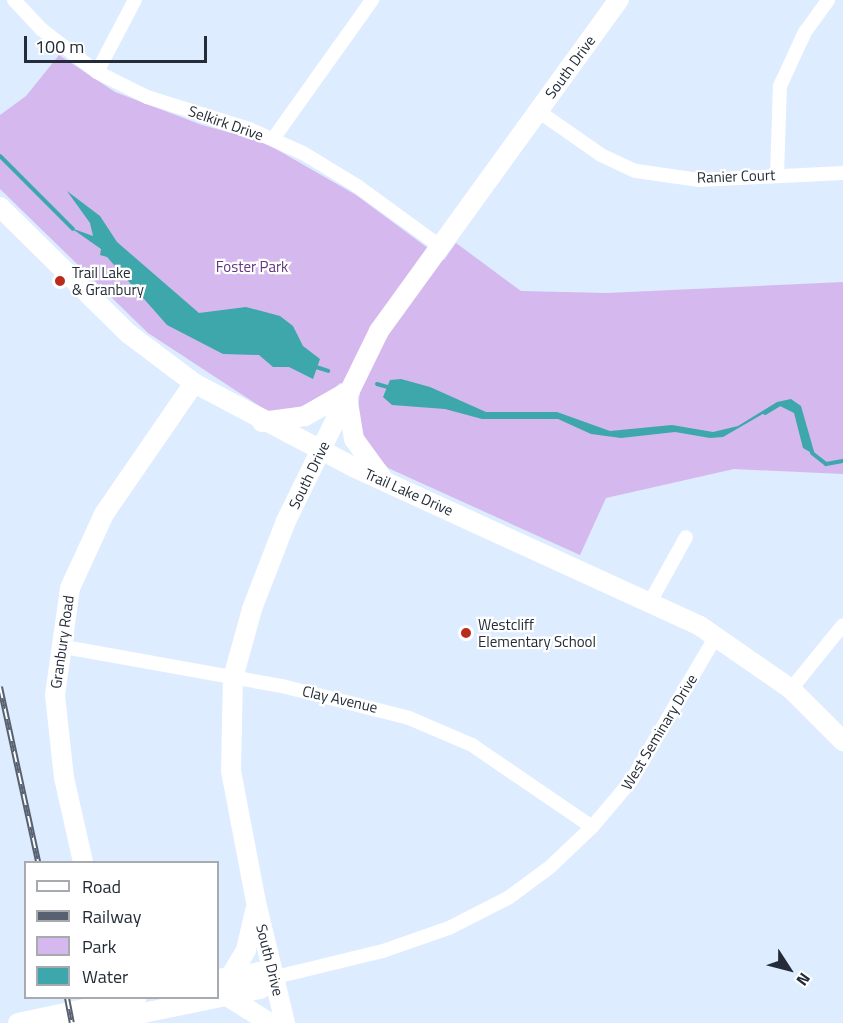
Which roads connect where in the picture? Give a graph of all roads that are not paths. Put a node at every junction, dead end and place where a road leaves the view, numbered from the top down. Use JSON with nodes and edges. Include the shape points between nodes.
{"nodes":[{"id":1,"x":14,"y":0,"type":"edge"},
{"id":2,"x":135,"y":0,"type":"edge"},
{"id":3,"x":372,"y":0,"type":"edge"},
{"id":4,"x":619,"y":0,"type":"edge"},
{"id":5,"x":828,"y":0,"type":"edge"},
{"id":6,"x":97,"y":72,"type":"junction"},
{"id":7,"x":538,"y":111,"type":"junction"},
{"id":8,"x":273,"y":139,"type":"junction"},
{"id":9,"x":843,"y":173,"type":"edge"},
{"id":10,"x":777,"y":175,"type":"junction"},
{"id":11,"x":0,"y":207,"type":"edge"},
{"id":12,"x":440,"y":246,"type":"junction"},
{"id":13,"x":194,"y":383,"type":"junction"},
{"id":14,"x":346,"y":392,"type":"junction"},
{"id":15,"x":262,"y":422,"type":"junction"},
{"id":16,"x":321,"y":452,"type":"junction"},
{"id":17,"x":387,"y":483,"type":"junction"},
{"id":18,"x":686,"y":537,"type":"dead end"},
{"id":19,"x":650,"y":602,"type":"junction"},
{"id":20,"x":843,"y":625,"type":"edge"},
{"id":21,"x":716,"y":636,"type":"junction"},
{"id":22,"x":59,"y":646,"type":"junction"},
{"id":23,"x":233,"y":678,"type":"junction"},
{"id":24,"x":791,"y":689,"type":"junction"},
{"id":25,"x":843,"y":741,"type":"edge"},
{"id":26,"x":592,"y":827,"type":"junction"},
{"id":27,"x":83,"y":861,"type":"edge"},
{"id":28,"x":256,"y":902,"type":"junction"},
{"id":29,"x":276,"y":976,"type":"junction"},
{"id":30,"x":225,"y":984,"type":"edge"},
{"id":31,"x":134,"y":999,"type":"edge"},
{"id":32,"x":163,"y":999,"type":"edge"},
{"id":33,"x":117,"y":1010,"type":"edge"},
{"id":34,"x":18,"y":1023,"type":"edge"},
{"id":35,"x":72,"y":1023,"type":"edge"},
{"id":36,"x":270,"y":1023,"type":"edge"},
{"id":37,"x":285,"y":1023,"type":"edge"}],
"edges":[{"from":1,"to":6,"type":"street","name":"Selkirk Drive","via":[[41,29]]},
{"from":2,"to":6,"type":"street"},
{"from":3,"to":8,"type":"street"},
{"from":4,"to":7,"type":"street","name":"South Drive"},
{"from":5,"to":10,"type":"street","via":[[805,32],[780,86]]},
{"from":6,"to":8,"type":"street","name":"Selkirk Drive","via":[[147,97]]},
{"from":7,"to":10,"type":"street","name":"Ranier Court","via":[[601,155],[636,171],[699,180]]},
{"from":7,"to":12,"type":"street","name":"South Drive"},
{"from":8,"to":12,"type":"street","name":"Selkirk Drive","via":[[337,172]]},
{"from":9,"to":10,"type":"street","name":"Ranier Court"},
{"from":11,"to":13,"type":"street","name":"Trail Lake Drive","via":[[129,334]]},
{"from":12,"to":14,"type":"street","name":"South Drive","via":[[388,317]]},
{"from":13,"to":15,"type":"street","name":"Trail Lake Drive"},
{"from":13,"to":22,"type":"street","name":"Granbury Road","via":[[104,514],[70,588]]},
{"from":14,"to":15,"type":"street","via":[[305,416]]},
{"from":14,"to":16,"type":"street","name":"South Drive"},
{"from":14,"to":17,"type":"street","via":[[354,439]]},
{"from":15,"to":16,"type":"street","name":"Trail Lake Drive"},
{"from":16,"to":17,"type":"street","name":"Trail Lake Drive"},
{"from":16,"to":23,"type":"street","name":"South Drive","via":[[286,521],[256,598]]},
{"from":17,"to":19,"type":"street","name":"Trail Lake Drive"},
{"from":18,"to":19,"type":"street"},
{"from":19,"to":21,"type":"street","name":"Trail Lake Drive"},
{"from":20,"to":24,"type":"street"},
{"from":21,"to":24,"type":"street","name":"Trail Lake Drive"},
{"from":21,"to":26,"type":"street","name":"West Seminary Drive","via":[[643,765]]},
{"from":22,"to":23,"type":"street","name":"Clay Avenue"},
{"from":22,"to":27,"type":"street","name":"Granbury Road","via":[[55,694],[63,778]]},
{"from":23,"to":26,"type":"street","name":"Clay Avenue","via":[[372,706],[447,733],[528,780]]},
{"from":23,"to":28,"type":"street","name":"South Drive","via":[[231,771]]},
{"from":24,"to":25,"type":"street","name":"Trail Lake Drive"},
{"from":26,"to":29,"type":"street","name":"West Seminary Drive","via":[[550,867],[481,913],[415,941]]},
{"from":28,"to":29,"type":"street","name":"South Drive"},
{"from":28,"to":30,"type":"street","via":[[254,927],[246,950]]},
{"from":29,"to":30,"type":"street","name":"West Seminary Drive","via":[[259,972]]},
{"from":29,"to":37,"type":"street","name":"South Drive"},
{"from":30,"to":36,"type":"street"},
{"from":31,"to":33,"type":"street","name":"West Seminary Drive"},
{"from":32,"to":33,"type":"street","name":"West Seminary Drive"},
{"from":33,"to":34,"type":"street","name":"West Seminary Drive"},
{"from":33,"to":35,"type":"street","name":"West Seminary Drive"}]}
